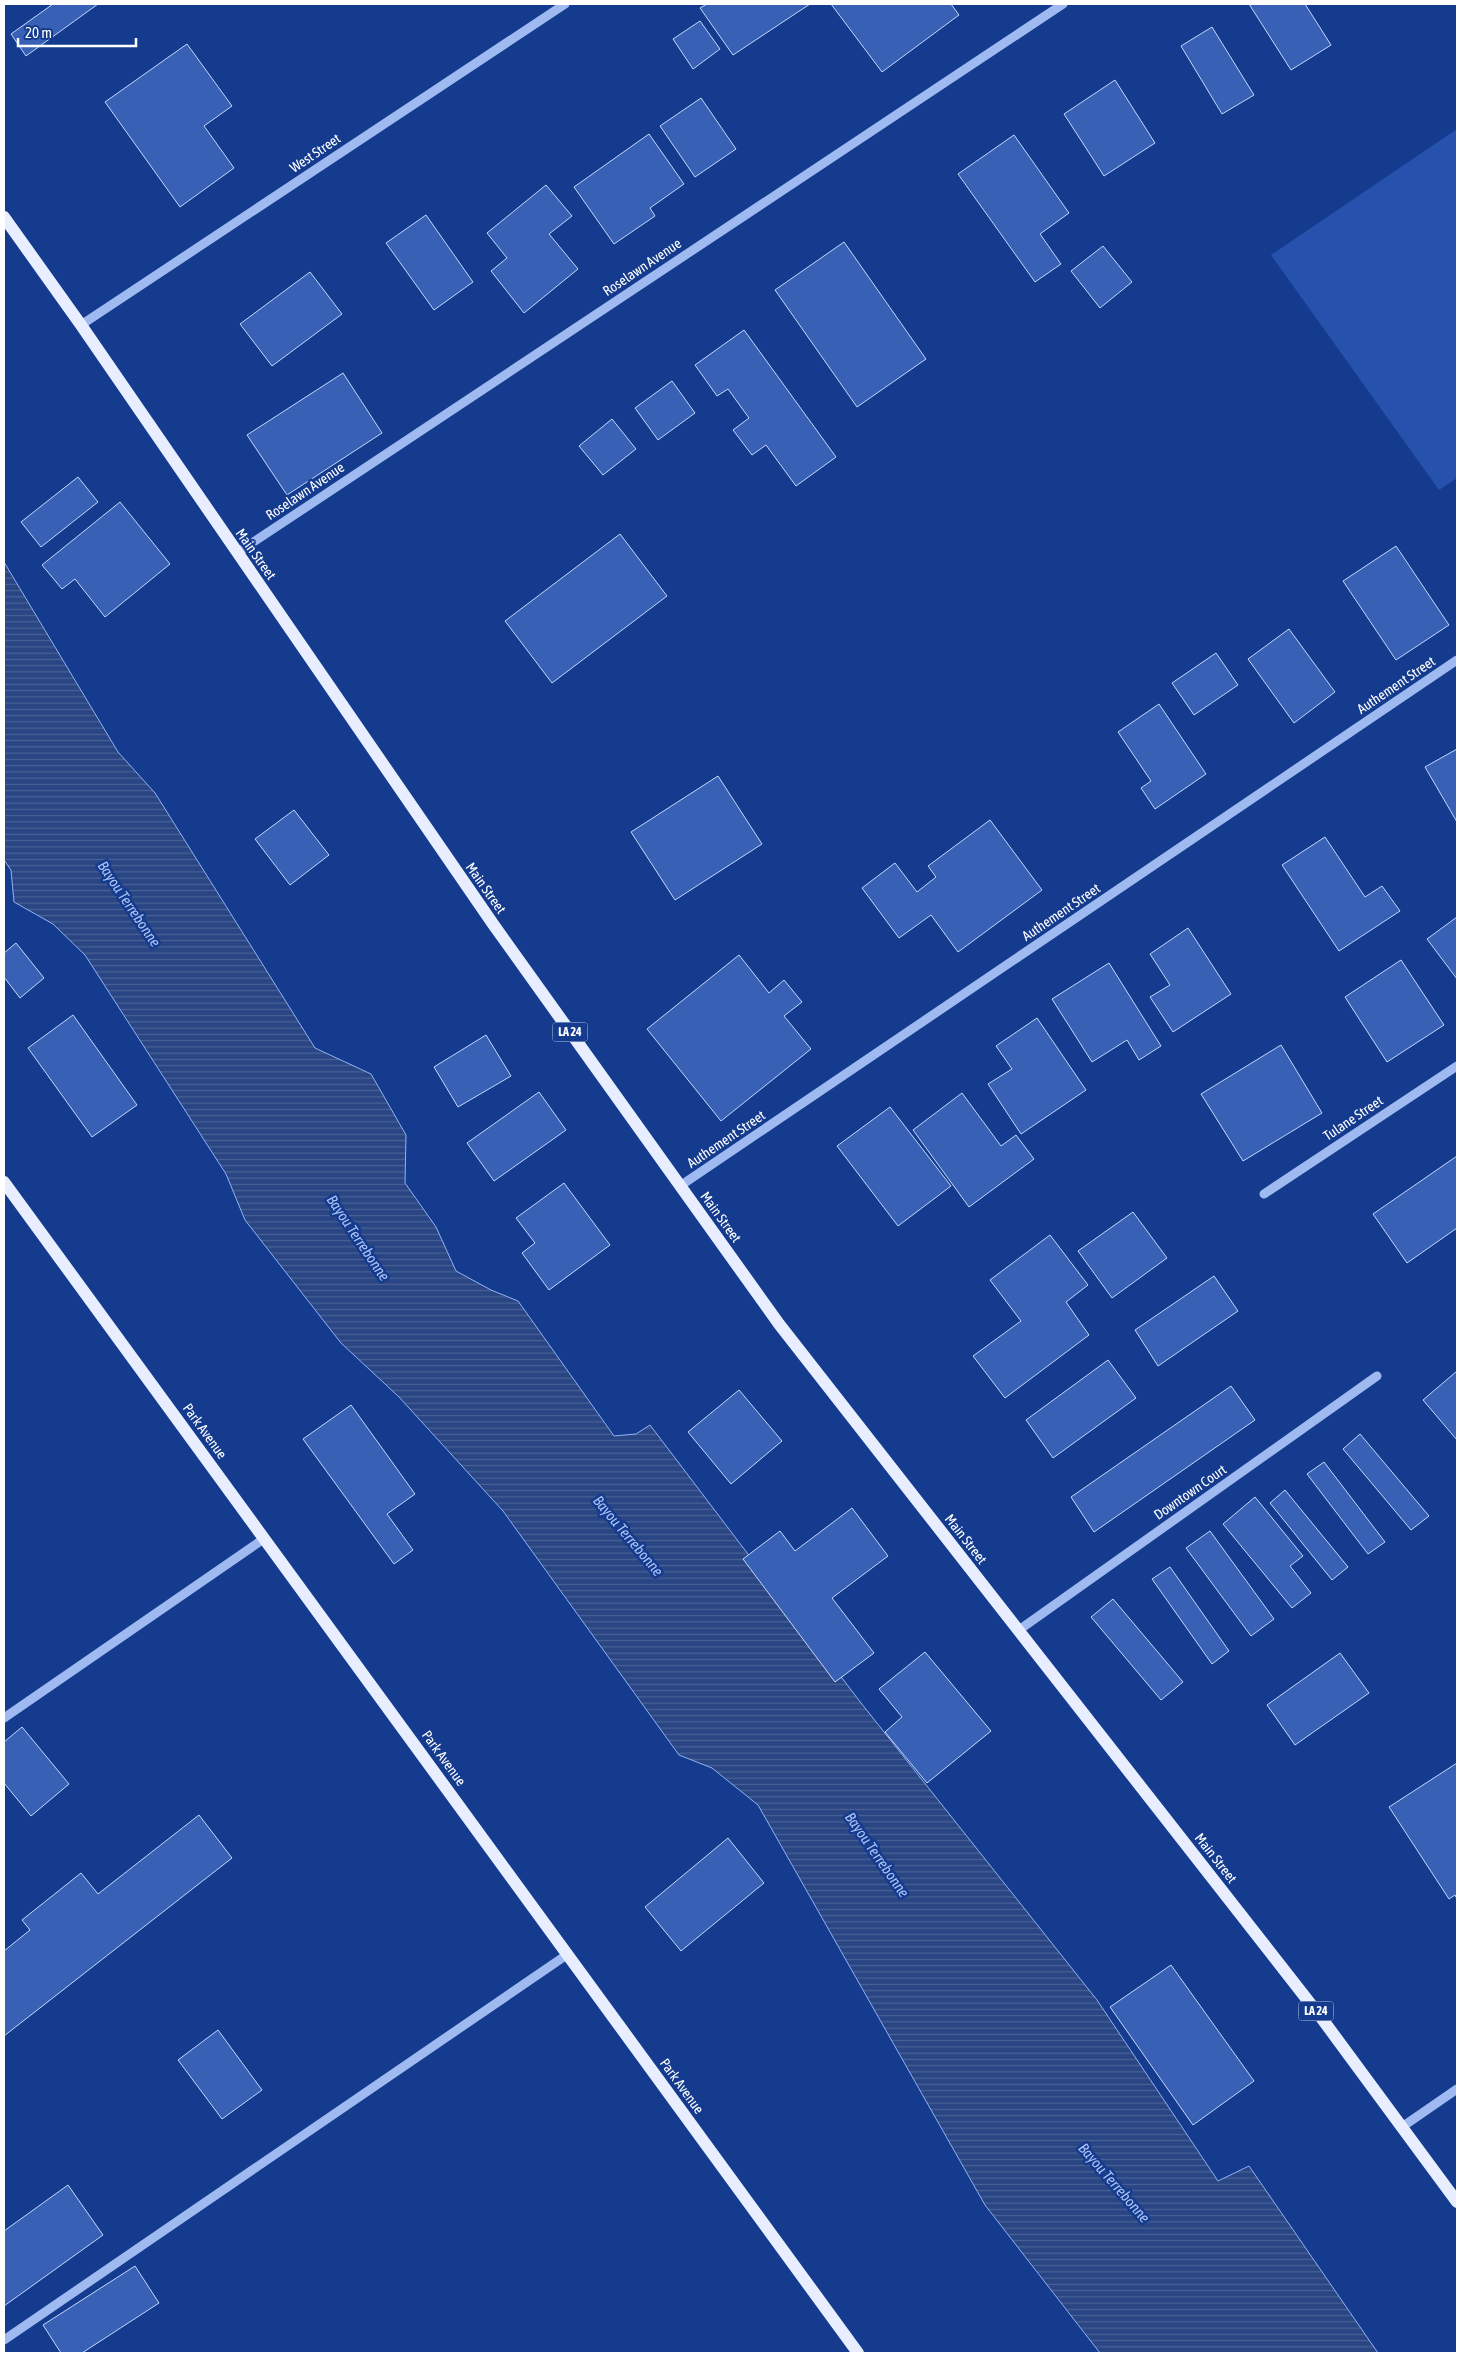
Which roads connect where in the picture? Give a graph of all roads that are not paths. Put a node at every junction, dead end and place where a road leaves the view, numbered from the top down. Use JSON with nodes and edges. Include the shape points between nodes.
{"nodes":[{"id":1,"x":565,"y":4,"type":"edge"},
{"id":2,"x":1063,"y":4,"type":"edge"},
{"id":3,"x":4,"y":218,"type":"edge"},
{"id":4,"x":80,"y":325,"type":"junction"},
{"id":5,"x":237,"y":552,"type":"junction"},
{"id":6,"x":1457,"y":660,"type":"edge"},
{"id":7,"x":1457,"y":1066,"type":"edge"},
{"id":8,"x":4,"y":1182,"type":"edge"},
{"id":9,"x":680,"y":1186,"type":"junction"},
{"id":10,"x":1264,"y":1194,"type":"dead end"},
{"id":11,"x":1377,"y":1376,"type":"dead end"},
{"id":12,"x":264,"y":1538,"type":"junction"},
{"id":13,"x":1019,"y":1630,"type":"junction"},
{"id":14,"x":4,"y":1718,"type":"edge"},
{"id":15,"x":568,"y":1954,"type":"junction"},
{"id":16,"x":1457,"y":2089,"type":"edge"},
{"id":17,"x":1402,"y":2127,"type":"junction"},
{"id":18,"x":1457,"y":2202,"type":"edge"},
{"id":19,"x":4,"y":2340,"type":"edge"},
{"id":20,"x":858,"y":2353,"type":"edge"}],
"edges":[{"from":1,"to":4,"type":"street","name":"West Street"},
{"from":2,"to":5,"type":"street","name":"Roselawn Avenue"},
{"from":3,"to":4,"type":"main road","name":"Main Street","number":"LA 24"},
{"from":4,"to":5,"type":"main road","name":"Main Street","number":"LA 24"},
{"from":5,"to":9,"type":"main road","name":"Main Street","number":"LA 24","via":[[493,924]]},
{"from":6,"to":9,"type":"street","name":"Authement Street"},
{"from":7,"to":10,"type":"street","name":"Tulane Street"},
{"from":8,"to":12,"type":"main road","name":"Park Avenue"},
{"from":9,"to":13,"type":"main road","name":"Main Street","number":"LA 24","via":[[778,1324]]},
{"from":11,"to":13,"type":"street","name":"Downtown Court"},
{"from":12,"to":14,"type":"street"},
{"from":12,"to":15,"type":"main road","name":"Park Avenue"},
{"from":13,"to":17,"type":"main road","name":"Main Street","number":"LA 24","via":[[1320,2016]]},
{"from":15,"to":19,"type":"street"},
{"from":15,"to":20,"type":"main road","name":"Park Avenue"},
{"from":16,"to":17,"type":"street"},
{"from":17,"to":18,"type":"main road","name":"Main Street","number":"LA 24"}]}
